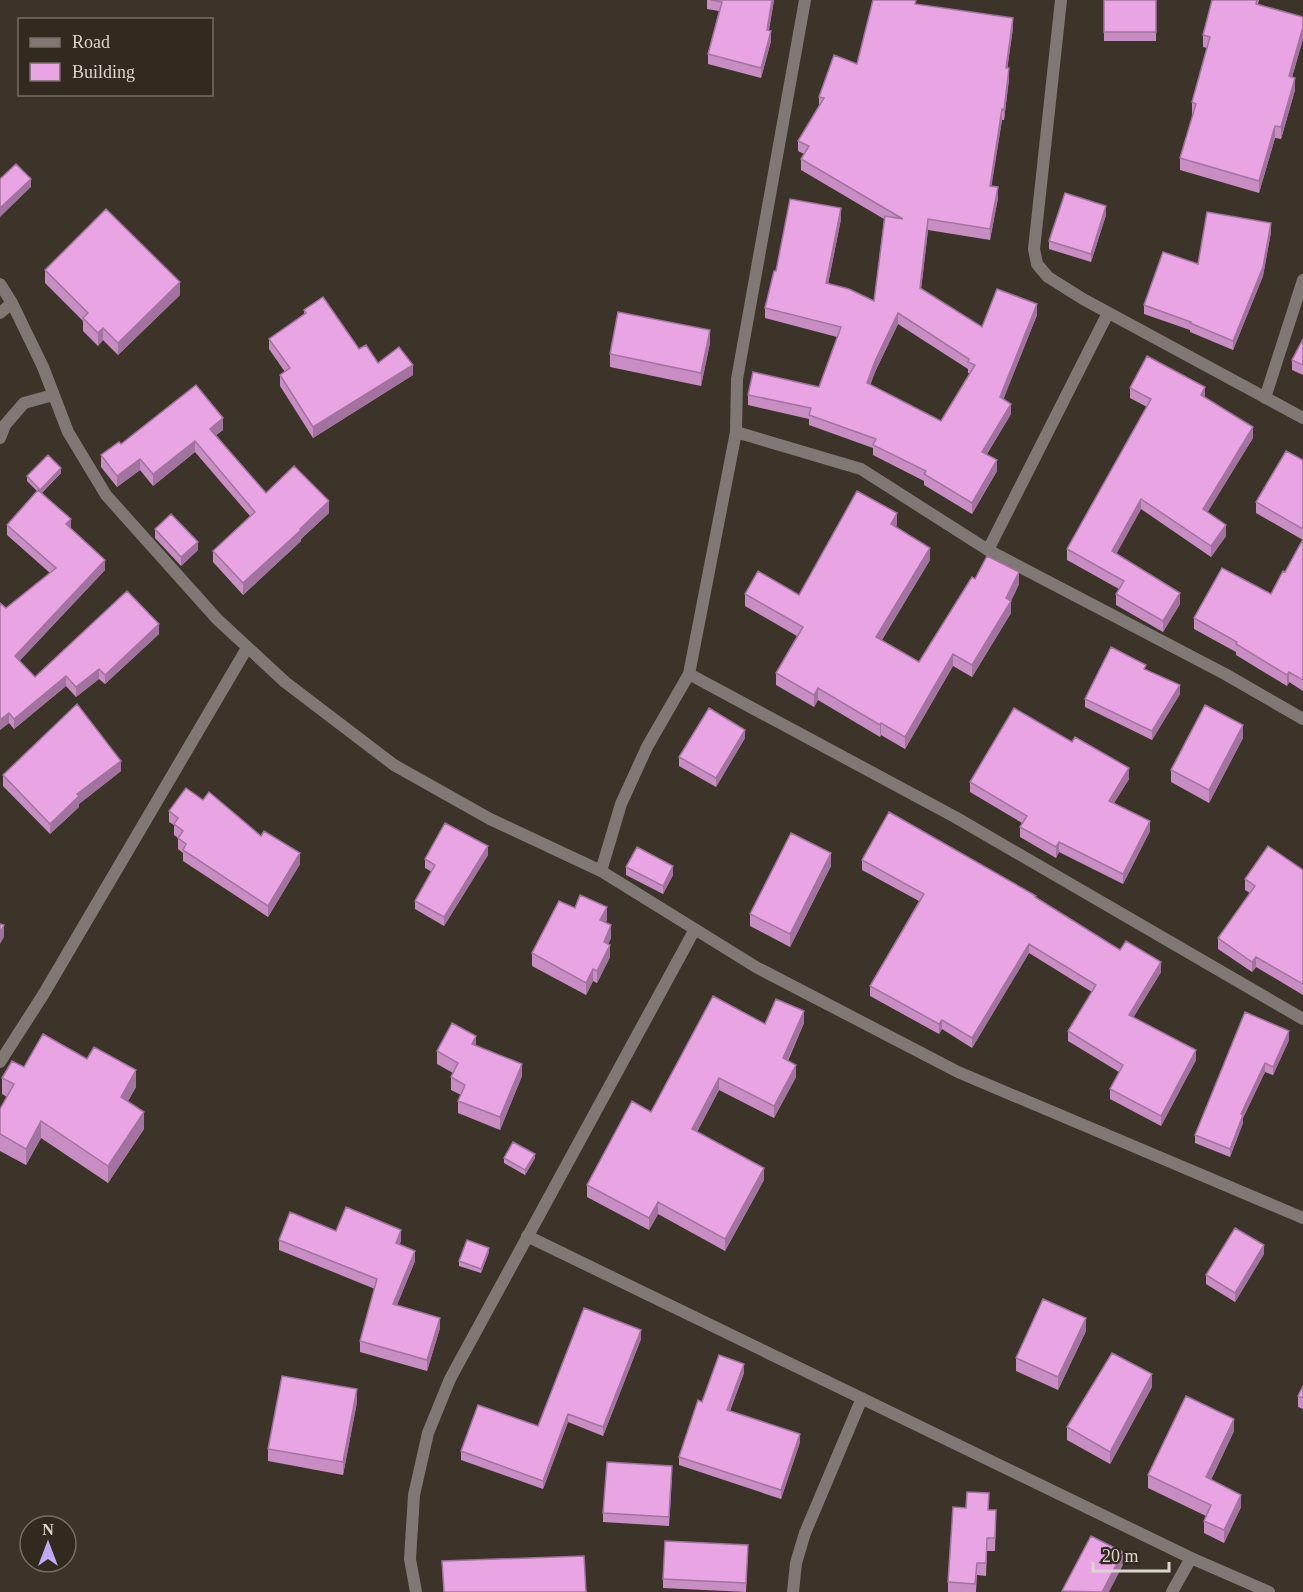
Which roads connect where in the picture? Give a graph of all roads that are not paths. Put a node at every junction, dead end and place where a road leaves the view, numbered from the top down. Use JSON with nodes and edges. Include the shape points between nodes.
{"nodes":[{"id":1,"x":805,"y":0,"type":"edge"},
{"id":2,"x":1061,"y":0,"type":"edge"},
{"id":3,"x":1303,"y":280,"type":"edge"},
{"id":4,"x":0,"y":284,"type":"edge"},
{"id":5,"x":12,"y":303,"type":"junction"},
{"id":6,"x":0,"y":313,"type":"edge"},
{"id":7,"x":1108,"y":313,"type":"junction"},
{"id":8,"x":53,"y":395,"type":"junction"},
{"id":9,"x":1265,"y":398,"type":"junction"},
{"id":10,"x":1303,"y":418,"type":"edge"},
{"id":11,"x":736,"y":432,"type":"junction"},
{"id":12,"x":0,"y":438,"type":"edge"},
{"id":13,"x":988,"y":550,"type":"junction"},
{"id":14,"x":248,"y":648,"type":"junction"},
{"id":15,"x":689,"y":674,"type":"junction"},
{"id":16,"x":1303,"y":719,"type":"edge"},
{"id":17,"x":601,"y":871,"type":"junction"},
{"id":18,"x":694,"y":929,"type":"junction"},
{"id":19,"x":1303,"y":1019,"type":"edge"},
{"id":20,"x":0,"y":1062,"type":"edge"},
{"id":21,"x":1303,"y":1218,"type":"edge"},
{"id":22,"x":527,"y":1236,"type":"junction"},
{"id":23,"x":862,"y":1398,"type":"junction"},
{"id":24,"x":1191,"y":1558,"type":"junction"},
{"id":25,"x":416,"y":1592,"type":"edge"},
{"id":26,"x":793,"y":1592,"type":"edge"},
{"id":27,"x":1172,"y":1592,"type":"edge"},
{"id":28,"x":1269,"y":1592,"type":"edge"}],
"edges":[{"from":1,"to":11,"type":"street","via":[[737,379]]},
{"from":2,"to":7,"type":"street","via":[[1034,249],[1037,264],[1048,277]]},
{"from":3,"to":9,"type":"street"},
{"from":4,"to":5,"type":"street"},
{"from":5,"to":6,"type":"street"},
{"from":5,"to":8,"type":"street"},
{"from":7,"to":9,"type":"street"},
{"from":7,"to":13,"type":"street"},
{"from":8,"to":12,"type":"street","via":[[24,403],[5,425]]},
{"from":8,"to":14,"type":"street","via":[[68,432],[106,495],[217,620]]},
{"from":9,"to":10,"type":"street"},
{"from":11,"to":13,"type":"street","via":[[861,469]]},
{"from":11,"to":15,"type":"street"},
{"from":13,"to":16,"type":"street"},
{"from":14,"to":17,"type":"street","via":[[285,682],[394,765],[490,819]]},
{"from":14,"to":20,"type":"street"},
{"from":15,"to":17,"type":"street","via":[[646,747],[621,804]]},
{"from":15,"to":19,"type":"street","via":[[955,817]]},
{"from":17,"to":18,"type":"street"},
{"from":18,"to":21,"type":"street","via":[[756,967],[958,1072]]},
{"from":18,"to":22,"type":"street"},
{"from":22,"to":23,"type":"street"},
{"from":22,"to":25,"type":"street","via":[[450,1379],[428,1432],[414,1496],[410,1559]]},
{"from":23,"to":24,"type":"street"},
{"from":23,"to":26,"type":"street","via":[[805,1533]]},
{"from":24,"to":27,"type":"street"},
{"from":24,"to":28,"type":"street"}]}
